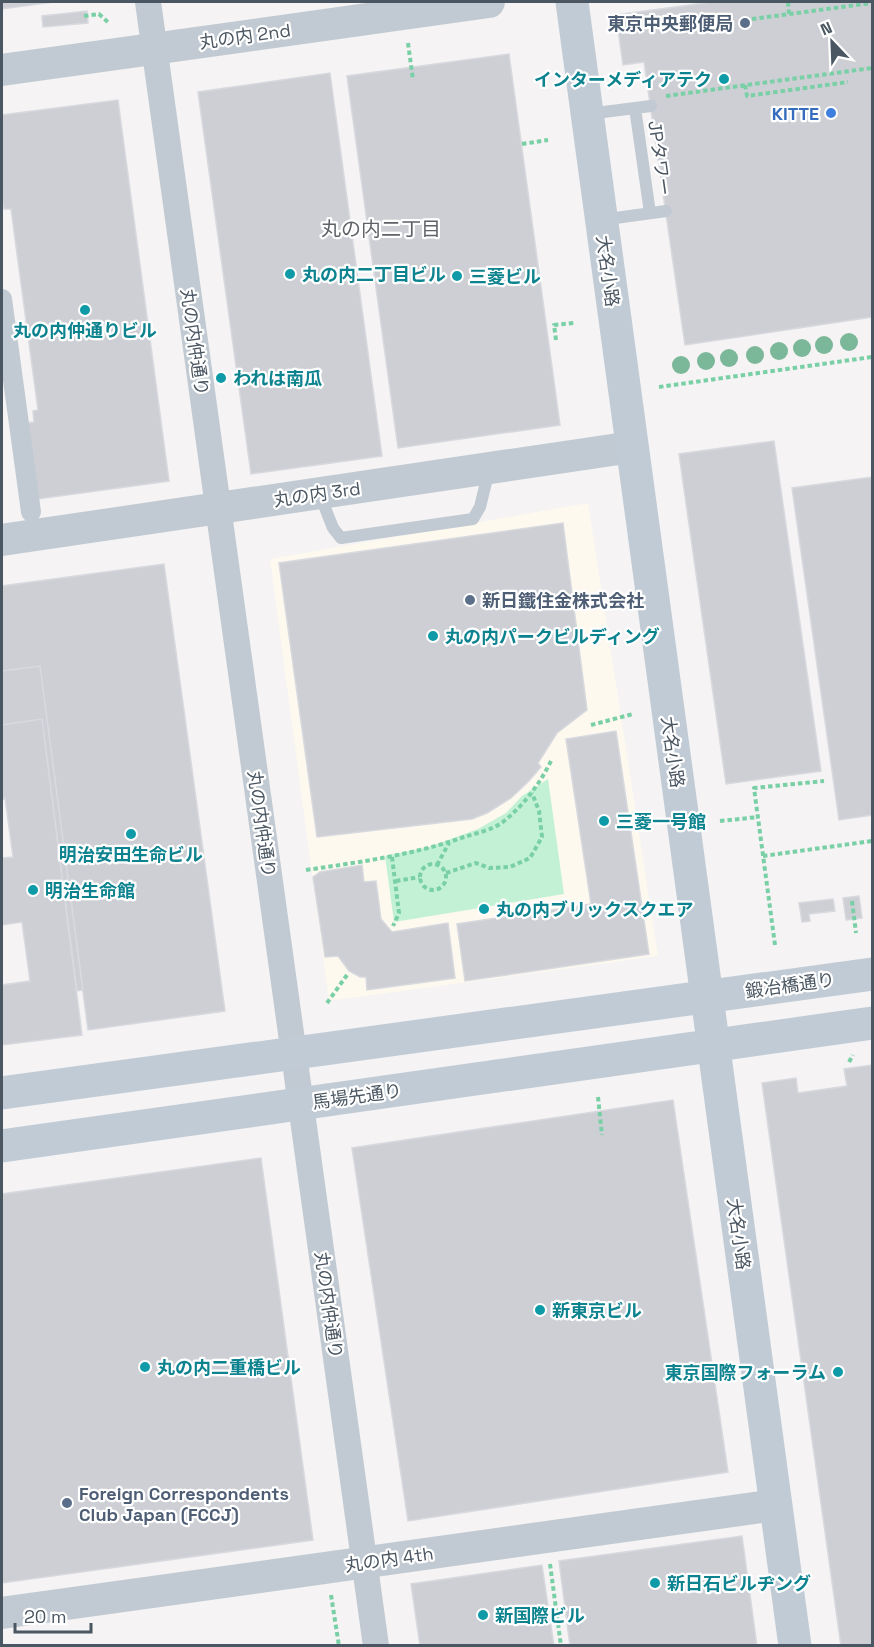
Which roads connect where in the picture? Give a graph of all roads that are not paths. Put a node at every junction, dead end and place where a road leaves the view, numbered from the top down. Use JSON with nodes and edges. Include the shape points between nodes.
{"nodes":[{"id":1,"x":148,"y":2,"type":"edge"},
{"id":2,"x":489,"y":2,"type":"edge"},
{"id":3,"x":572,"y":2,"type":"edge"},
{"id":4,"x":155,"y":49,"type":"junction"},
{"id":5,"x":2,"y":70,"type":"edge"},
{"id":6,"x":655,"y":102,"type":"road end"},
{"id":7,"x":635,"y":108,"type":"junction"},
{"id":8,"x":587,"y":114,"type":"junction"},
{"id":9,"x":666,"y":212,"type":"dead end"},
{"id":10,"x":650,"y":213,"type":"junction"},
{"id":11,"x":601,"y":220,"type":"junction"},
{"id":12,"x":2,"y":299,"type":"edge"},
{"id":13,"x":632,"y":447,"type":"junction"},
{"id":14,"x":489,"y":468,"type":"junction"},
{"id":15,"x":320,"y":494,"type":"junction"},
{"id":16,"x":218,"y":509,"type":"junction"},
{"id":17,"x":31,"y":512,"type":"dead end"},
{"id":18,"x":2,"y":540,"type":"edge"},
{"id":19,"x":873,"y":974,"type":"edge"},
{"id":20,"x":707,"y":997,"type":"junction"},
{"id":21,"x":873,"y":1023,"type":"edge"},
{"id":22,"x":713,"y":1046,"type":"junction"},
{"id":23,"x":294,"y":1053,"type":"junction"},
{"id":24,"x":2,"y":1093,"type":"edge"},
{"id":25,"x":301,"y":1104,"type":"junction"},
{"id":26,"x":2,"y":1146,"type":"edge"},
{"id":27,"x":776,"y":1504,"type":"junction"},
{"id":28,"x":365,"y":1562,"type":"junction"},
{"id":29,"x":2,"y":1613,"type":"edge"},
{"id":30,"x":376,"y":1646,"type":"edge"},
{"id":31,"x":795,"y":1646,"type":"edge"}],
"edges":[{"from":1,"to":4,"type":"street","name":"丸の内仲通り"},
{"from":2,"to":4,"type":"street","name":"丸の内 2nd"},
{"from":3,"to":8,"type":"main road","name":"大名小路"},
{"from":4,"to":5,"type":"street","name":"丸の内 2nd"},
{"from":4,"to":16,"type":"street","name":"丸の内仲通り"},
{"from":6,"to":7,"type":"lane","name":"JPタワー"},
{"from":7,"to":8,"type":"lane","name":"JPタワー"},
{"from":7,"to":10,"type":"lane","name":"JPタワー"},
{"from":8,"to":11,"type":"main road","name":"大名小路"},
{"from":9,"to":10,"type":"lane","name":"JPタワー"},
{"from":10,"to":11,"type":"lane","name":"JPタワー"},
{"from":11,"to":13,"type":"main road","name":"大名小路"},
{"from":12,"to":17,"type":"street"},
{"from":13,"to":14,"type":"street","name":"丸の内 3rd"},
{"from":13,"to":20,"type":"main road","name":"大名小路"},
{"from":14,"to":15,"type":"street","name":"丸の内 3rd"},
{"from":14,"to":15,"type":"lane","via":[[480,507],[473,519],[462,521],[341,538]]},
{"from":15,"to":16,"type":"street","name":"丸の内 3rd"},
{"from":16,"to":18,"type":"street","name":"丸の内 3rd"},
{"from":16,"to":23,"type":"street","name":"丸の内仲通り"},
{"from":19,"to":20,"type":"main road","name":"鍛冶橋通り"},
{"from":20,"to":22,"type":"main road","name":"大名小路"},
{"from":20,"to":23,"type":"main road"},
{"from":21,"to":22,"type":"main road"},
{"from":22,"to":25,"type":"main road","name":"馬場先通り"},
{"from":22,"to":27,"type":"main road","name":"大名小路"},
{"from":23,"to":24,"type":"main road"},
{"from":23,"to":25,"type":"street","name":"丸の内仲通り"},
{"from":25,"to":26,"type":"main road","name":"馬場先通り"},
{"from":25,"to":28,"type":"street","name":"丸の内仲通り"},
{"from":27,"to":28,"type":"street","name":"丸の内 4th"},
{"from":27,"to":31,"type":"main road","name":"大名小路"},
{"from":28,"to":29,"type":"street","name":"丸の内 4th"},
{"from":28,"to":30,"type":"street","name":"丸の内仲通り"}]}
